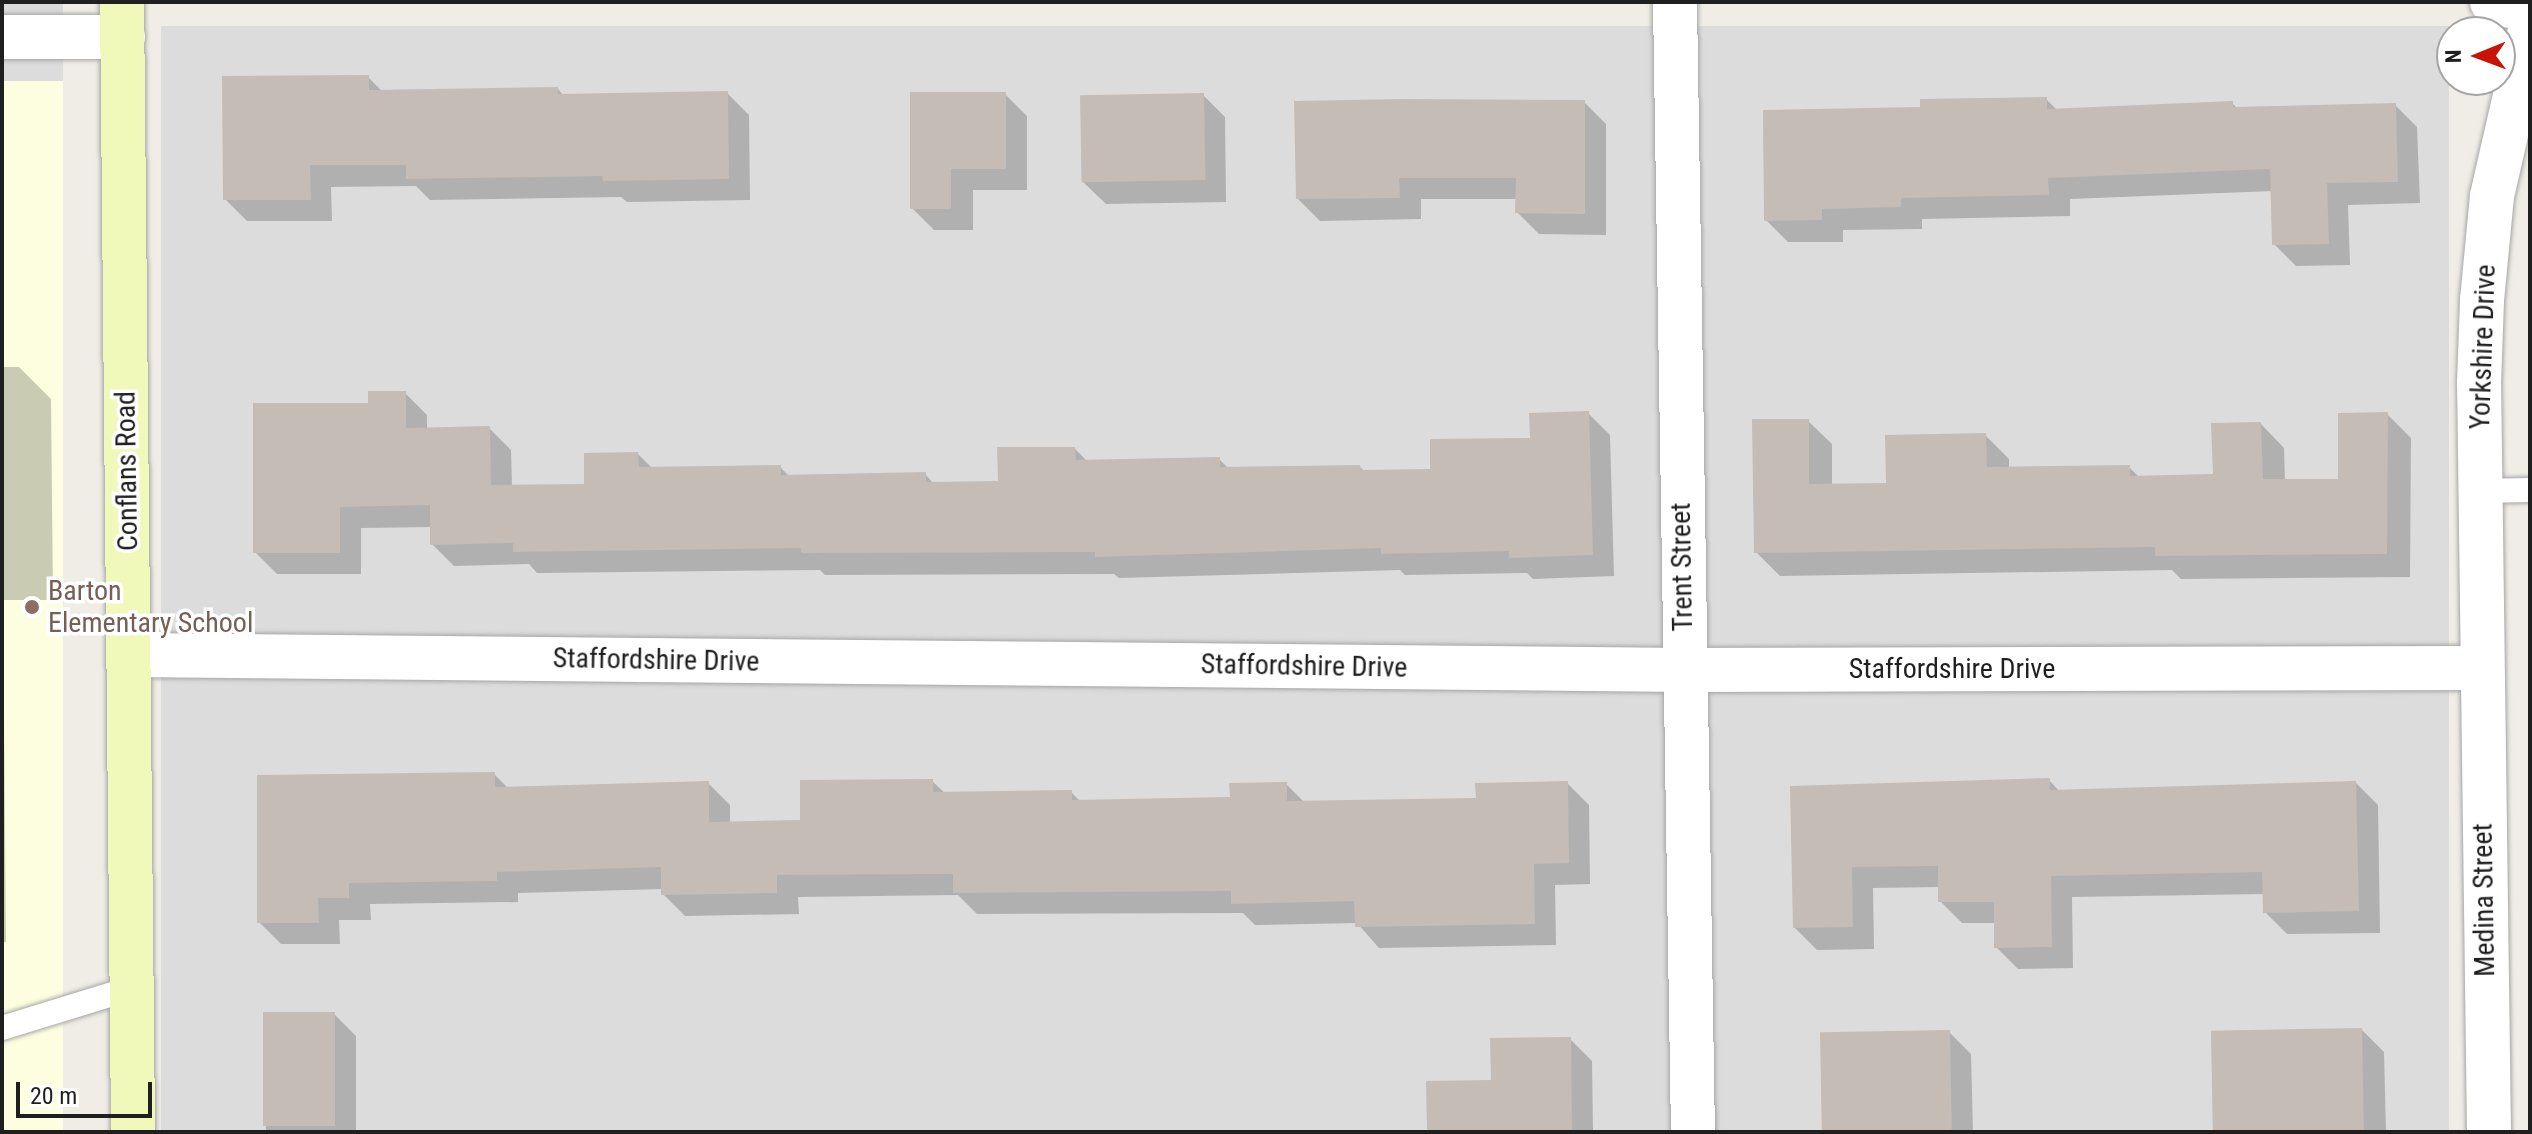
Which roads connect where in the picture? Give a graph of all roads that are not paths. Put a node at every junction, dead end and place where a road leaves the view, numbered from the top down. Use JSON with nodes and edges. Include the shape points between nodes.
{"nodes":[{"id":1,"x":1675,"y":2,"type":"edge"},
{"id":2,"x":2492,"y":2,"type":"edge"},
{"id":3,"x":2530,"y":10,"type":"edge"},
{"id":4,"x":122,"y":20,"type":"edge"},
{"id":5,"x":2530,"y":30,"type":"edge"},
{"id":6,"x":2,"y":37,"type":"edge"},
{"id":7,"x":2530,"y":490,"type":"edge"},
{"id":8,"x":2479,"y":491,"type":"junction"},
{"id":9,"x":129,"y":655,"type":"junction"},
{"id":10,"x":2480,"y":668,"type":"junction"},
{"id":11,"x":1684,"y":670,"type":"junction"},
{"id":12,"x":132,"y":988,"type":"junction"},
{"id":13,"x":2,"y":1028,"type":"edge"},
{"id":14,"x":133,"y":1132,"type":"edge"},
{"id":15,"x":1693,"y":1132,"type":"edge"},
{"id":16,"x":2489,"y":1132,"type":"edge"}],
"edges":[{"from":1,"to":11,"type":"street","name":"Trent Street"},
{"from":2,"to":3,"type":"street"},
{"from":4,"to":6,"type":"street"},
{"from":4,"to":9,"type":"main road","name":"Conflans Road"},
{"from":5,"to":8,"type":"street","name":"Yorkshire Drive","via":[[2492,196],[2482,300]]},
{"from":7,"to":8,"type":"lane"},
{"from":8,"to":10,"type":"street","name":"Yorkshire Drive"},
{"from":9,"to":11,"type":"street","name":"Staffordshire Drive"},
{"from":9,"to":12,"type":"main road","name":"Conflans Road"},
{"from":10,"to":11,"type":"street","name":"Staffordshire Drive"},
{"from":10,"to":16,"type":"street","name":"Medina Street"},
{"from":11,"to":15,"type":"street","name":"Trent Street"},
{"from":12,"to":13,"type":"lane"},
{"from":12,"to":14,"type":"main road","name":"Conflans Road"}]}
